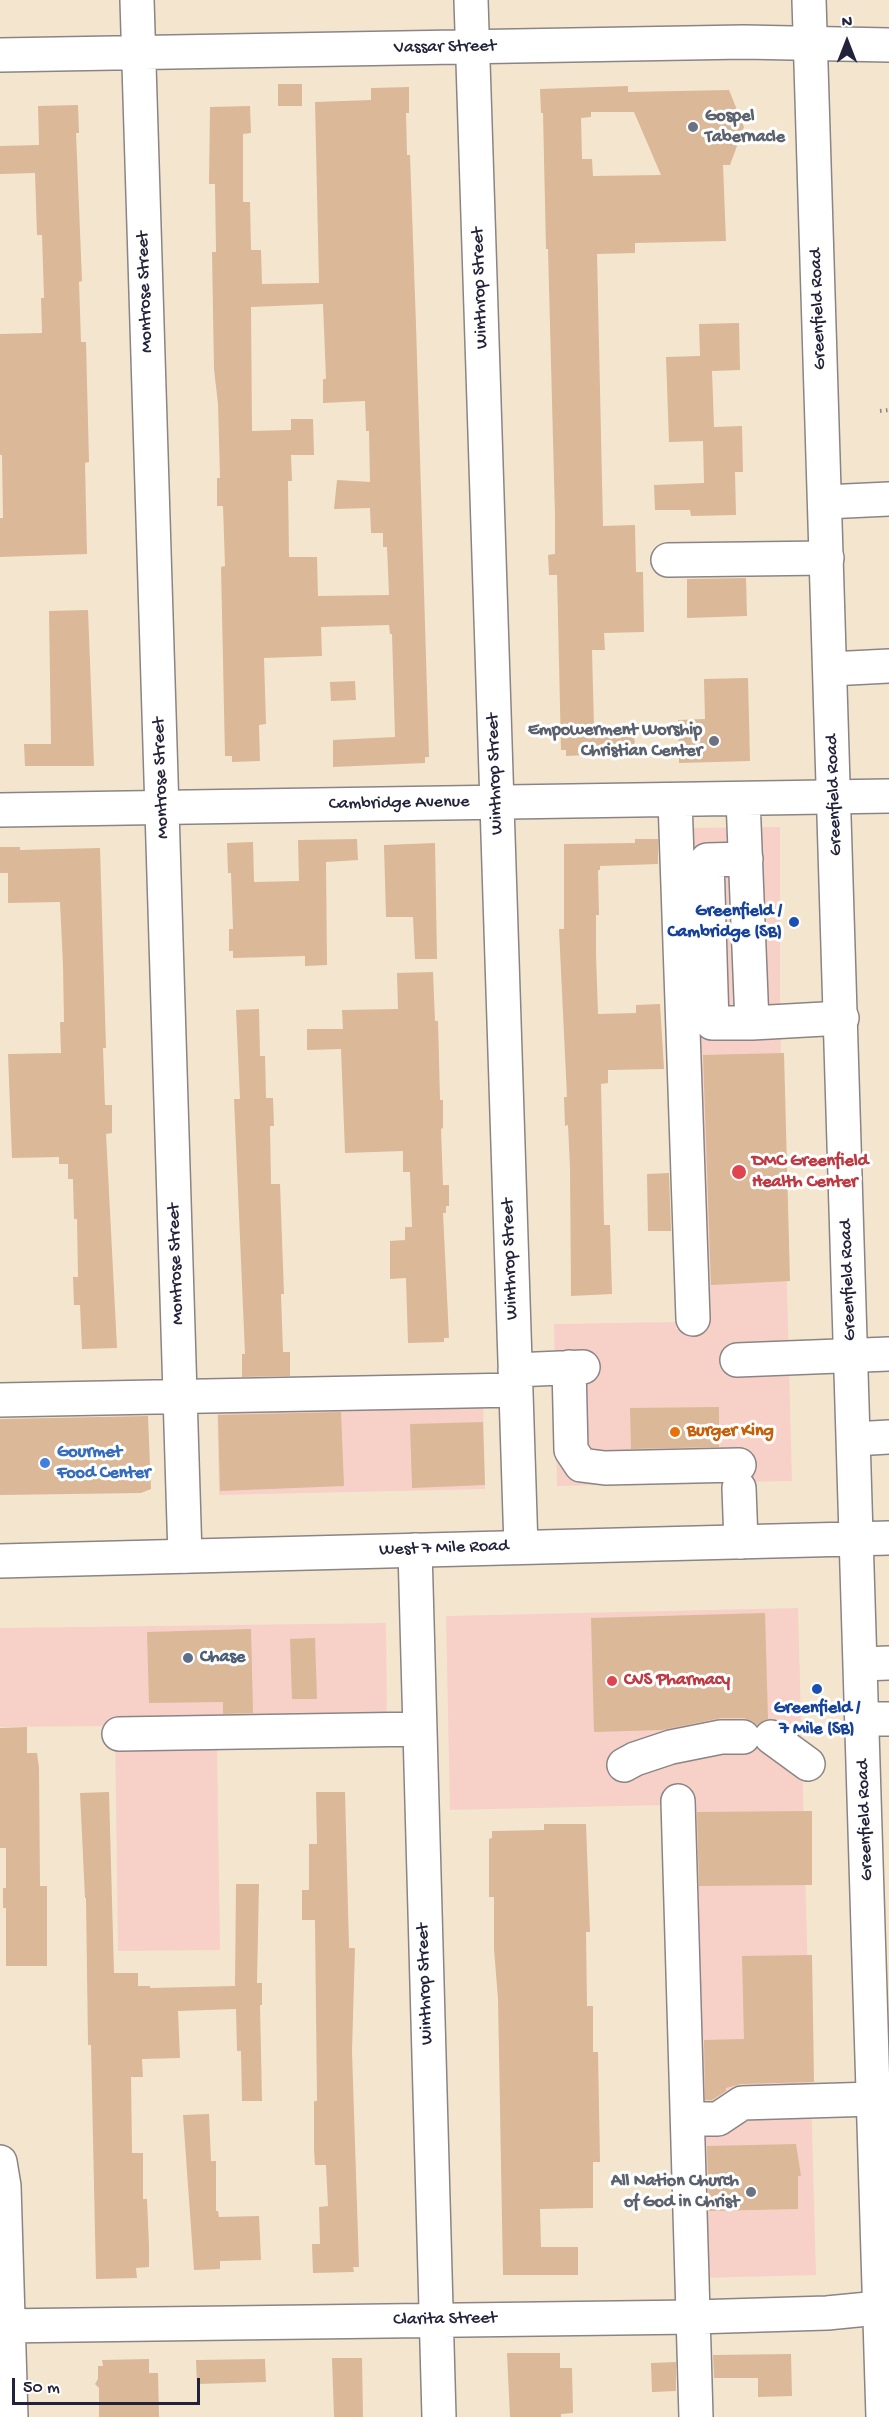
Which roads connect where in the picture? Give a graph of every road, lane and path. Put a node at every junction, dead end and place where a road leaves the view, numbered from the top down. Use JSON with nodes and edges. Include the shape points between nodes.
{"nodes":[{"id":1,"x":137,"y":0,"type":"edge"},
{"id":2,"x":471,"y":0,"type":"edge"},
{"id":3,"x":809,"y":0,"type":"edge"},
{"id":4,"x":810,"y":44,"type":"junction"},
{"id":5,"x":889,"y":45,"type":"edge"},
{"id":6,"x":473,"y":47,"type":"junction"},
{"id":7,"x":138,"y":52,"type":"junction"},
{"id":8,"x":0,"y":55,"type":"edge"},
{"id":9,"x":889,"y":410,"type":"edge"},
{"id":10,"x":880,"y":411,"type":"dead end"},
{"id":11,"x":889,"y":499,"type":"edge"},
{"id":12,"x":825,"y":502,"type":"junction"},
{"id":13,"x":827,"y":558,"type":"junction"},
{"id":14,"x":668,"y":560,"type":"dead end"},
{"id":15,"x":889,"y":666,"type":"edge"},
{"id":16,"x":830,"y":669,"type":"junction"},
{"id":17,"x":889,"y":796,"type":"edge"},
{"id":18,"x":835,"y":797,"type":"junction"},
{"id":19,"x":743,"y":799,"type":"junction"},
{"id":20,"x":675,"y":800,"type":"junction"},
{"id":21,"x":497,"y":803,"type":"junction"},
{"id":22,"x":162,"y":808,"type":"junction"},
{"id":23,"x":0,"y":810,"type":"edge"},
{"id":24,"x":842,"y":1017,"type":"junction"},
{"id":25,"x":693,"y":1319,"type":"dead end"},
{"id":26,"x":889,"y":1354,"type":"edge"},
{"id":27,"x":852,"y":1356,"type":"junction"},
{"id":28,"x":737,"y":1360,"type":"dead end"},
{"id":29,"x":515,"y":1380,"type":"junction"},
{"id":30,"x":182,"y":1397,"type":"junction"},
{"id":31,"x":0,"y":1400,"type":"edge"},
{"id":32,"x":889,"y":1437,"type":"edge"},
{"id":33,"x":854,"y":1439,"type":"junction"},
{"id":34,"x":873,"y":1538,"type":"edge"},
{"id":35,"x":741,"y":1542,"type":"junction"},
{"id":36,"x":521,"y":1547,"type":"junction"},
{"id":37,"x":415,"y":1550,"type":"junction"},
{"id":38,"x":185,"y":1556,"type":"junction"},
{"id":39,"x":0,"y":1561,"type":"edge"},
{"id":40,"x":875,"y":1663,"type":"edge"},
{"id":41,"x":876,"y":1719,"type":"edge"},
{"id":42,"x":420,"y":1729,"type":"junction"},
{"id":43,"x":119,"y":1734,"type":"dead end"},
{"id":44,"x":808,"y":1764,"type":"dead end"},
{"id":45,"x":624,"y":1765,"type":"dead end"},
{"id":46,"x":678,"y":1801,"type":"dead end"},
{"id":47,"x":874,"y":2099,"type":"junction"},
{"id":48,"x":688,"y":2119,"type":"junction"},
{"id":49,"x":882,"y":2152,"type":"edge"},
{"id":50,"x":0,"y":2162,"type":"edge"},
{"id":51,"x":883,"y":2232,"type":"edge"},
{"id":52,"x":884,"y":2308,"type":"edge"},
{"id":53,"x":694,"y":2317,"type":"junction"},
{"id":54,"x":436,"y":2320,"type":"junction"},
{"id":55,"x":4,"y":2326,"type":"edge"},
{"id":56,"x":10,"y":2417,"type":"edge"},
{"id":57,"x":439,"y":2417,"type":"edge"},
{"id":58,"x":696,"y":2417,"type":"edge"},
{"id":59,"x":883,"y":2417,"type":"edge"}],
"edges":[{"from":1,"to":7,"type":"street","name":"Montrose Street"},
{"from":2,"to":6,"type":"street","name":"Winthrop Street"},
{"from":3,"to":4,"type":"street","name":"Greenfield Road"},
{"from":4,"to":5,"type":"street","name":"Vassar Street"},
{"from":4,"to":6,"type":"street","name":"Vassar Street"},
{"from":4,"to":12,"type":"street","name":"Greenfield Road"},
{"from":6,"to":7,"type":"street","name":"Vassar Street"},
{"from":6,"to":21,"type":"street","name":"Winthrop Street"},
{"from":7,"to":8,"type":"street","name":"Vassar Street"},
{"from":7,"to":22,"type":"street","name":"Montrose Street"},
{"from":9,"to":10,"type":"path"},
{"from":11,"to":12,"type":"street"},
{"from":12,"to":13,"type":"street","name":"Greenfield Road"},
{"from":13,"to":14,"type":"street"},
{"from":13,"to":16,"type":"street","name":"Greenfield Road"},
{"from":15,"to":16,"type":"street"},
{"from":16,"to":18,"type":"street","name":"Greenfield Road"},
{"from":17,"to":18,"type":"street","name":"Cambridge Avenue"},
{"from":18,"to":19,"type":"street","name":"Cambridge Avenue"},
{"from":18,"to":24,"type":"street","name":"Greenfield Road"},
{"from":19,"to":20,"type":"street","name":"Cambridge Avenue"},
{"from":19,"to":24,"type":"street","via":[[752,1023]]},
{"from":20,"to":21,"type":"street","name":"Cambridge Avenue"},
{"from":20,"to":25,"type":"street"},
{"from":21,"to":22,"type":"street","name":"Cambridge Avenue"},
{"from":21,"to":29,"type":"street","name":"Winthrop Street"},
{"from":22,"to":23,"type":"street","name":"Cambridge Avenue"},
{"from":22,"to":30,"type":"street","name":"Montrose Street"},
{"from":24,"to":27,"type":"street","name":"Greenfield Road"},
{"from":26,"to":27,"type":"street"},
{"from":27,"to":28,"type":"street"},
{"from":27,"to":33,"type":"street","name":"Greenfield Road"},
{"from":29,"to":30,"type":"street"},
{"from":29,"to":35,"type":"street","via":[[576,1367],[571,1450],[581,1465],[739,1477]]},
{"from":29,"to":36,"type":"street","name":"Winthrop Street"},
{"from":30,"to":31,"type":"street"},
{"from":30,"to":38,"type":"street","name":"Montrose Street"},
{"from":32,"to":33,"type":"street"},
{"from":33,"to":34,"type":"street","name":"Greenfield Road"},
{"from":34,"to":35,"type":"street","name":"West 7 Mile Road"},
{"from":34,"to":40,"type":"street","name":"Greenfield Road"},
{"from":35,"to":36,"type":"street","name":"West 7 Mile Road"},
{"from":36,"to":37,"type":"street","name":"West 7 Mile Road"},
{"from":37,"to":38,"type":"street","name":"West 7 Mile Road"},
{"from":37,"to":42,"type":"street","name":"Winthrop Street"},
{"from":38,"to":39,"type":"street","name":"West 7 Mile Road"},
{"from":40,"to":41,"type":"street","name":"Greenfield Road"},
{"from":41,"to":47,"type":"street","name":"Greenfield Road"},
{"from":42,"to":43,"type":"street"},
{"from":42,"to":54,"type":"street","name":"Winthrop Street"},
{"from":44,"to":45,"type":"street","via":[[757,1737],[721,1737],[671,1747]]},
{"from":46,"to":48,"type":"street"},
{"from":47,"to":48,"type":"street","via":[[742,2103],[718,2119]]},
{"from":47,"to":49,"type":"street","name":"Greenfield Road"},
{"from":48,"to":53,"type":"street"},
{"from":49,"to":51,"type":"street","name":"Greenfield Road"},
{"from":50,"to":55,"type":"street","via":[[4,2186]]},
{"from":51,"to":52,"type":"street","name":"Greenfield Road"},
{"from":52,"to":53,"type":"street","name":"Clarita Street"},
{"from":52,"to":59,"type":"street","name":"Greenfield Road"},
{"from":53,"to":54,"type":"street","name":"Clarita Street"},
{"from":53,"to":58,"type":"street"},
{"from":54,"to":55,"type":"street","name":"Clarita Street"},
{"from":54,"to":57,"type":"street","name":"Winthrop Street"},
{"from":55,"to":56,"type":"street"}]}
